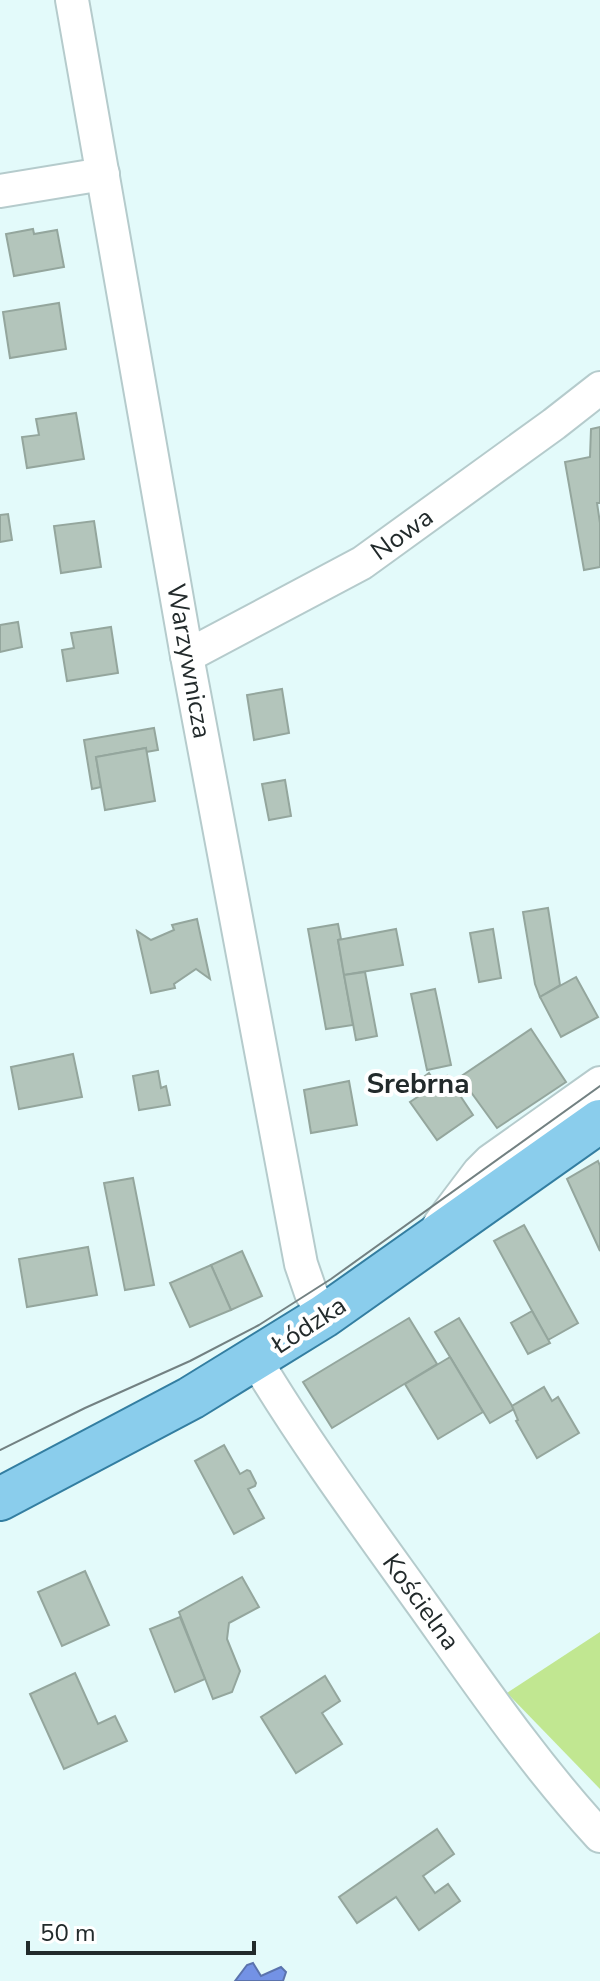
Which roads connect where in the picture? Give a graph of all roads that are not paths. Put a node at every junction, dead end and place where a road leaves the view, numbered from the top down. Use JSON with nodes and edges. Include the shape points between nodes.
{"nodes":[{"id":1,"x":72,"y":0,"type":"edge"},
{"id":2,"x":103,"y":174,"type":"junction"},
{"id":3,"x":0,"y":191,"type":"edge"},
{"id":4,"x":600,"y":388,"type":"edge"},
{"id":5,"x":187,"y":656,"type":"junction"},
{"id":6,"x":600,"y":1083,"type":"edge"},
{"id":7,"x":600,"y":1121,"type":"edge"},
{"id":8,"x":419,"y":1251,"type":"junction"},
{"id":9,"x":324,"y":1316,"type":"junction"},
{"id":10,"x":255,"y":1359,"type":"junction"},
{"id":11,"x":0,"y":1499,"type":"edge"},
{"id":12,"x":600,"y":1836,"type":"edge"}],
"edges":[{"from":1,"to":2,"type":"street","name":"Warzywnicza"},
{"from":2,"to":3,"type":"street"},
{"from":2,"to":5,"type":"street","name":"Warzywnicza"},
{"from":4,"to":5,"type":"street","name":"Nowa","via":[[362,563]]},
{"from":5,"to":9,"type":"street","name":"Warzywnicza","via":[[301,1264]]},
{"from":6,"to":8,"type":"street","via":[[490,1161]]},
{"from":7,"to":8,"type":"main road","name":"Łódzka"},
{"from":8,"to":9,"type":"main road","name":"Łódzka"},
{"from":9,"to":10,"type":"main road","name":"Łódzka"},
{"from":10,"to":11,"type":"main road","name":"Łódzka"},
{"from":10,"to":12,"type":"street","name":"Kościelna","via":[[288,1414],[528,1752]]}]}
